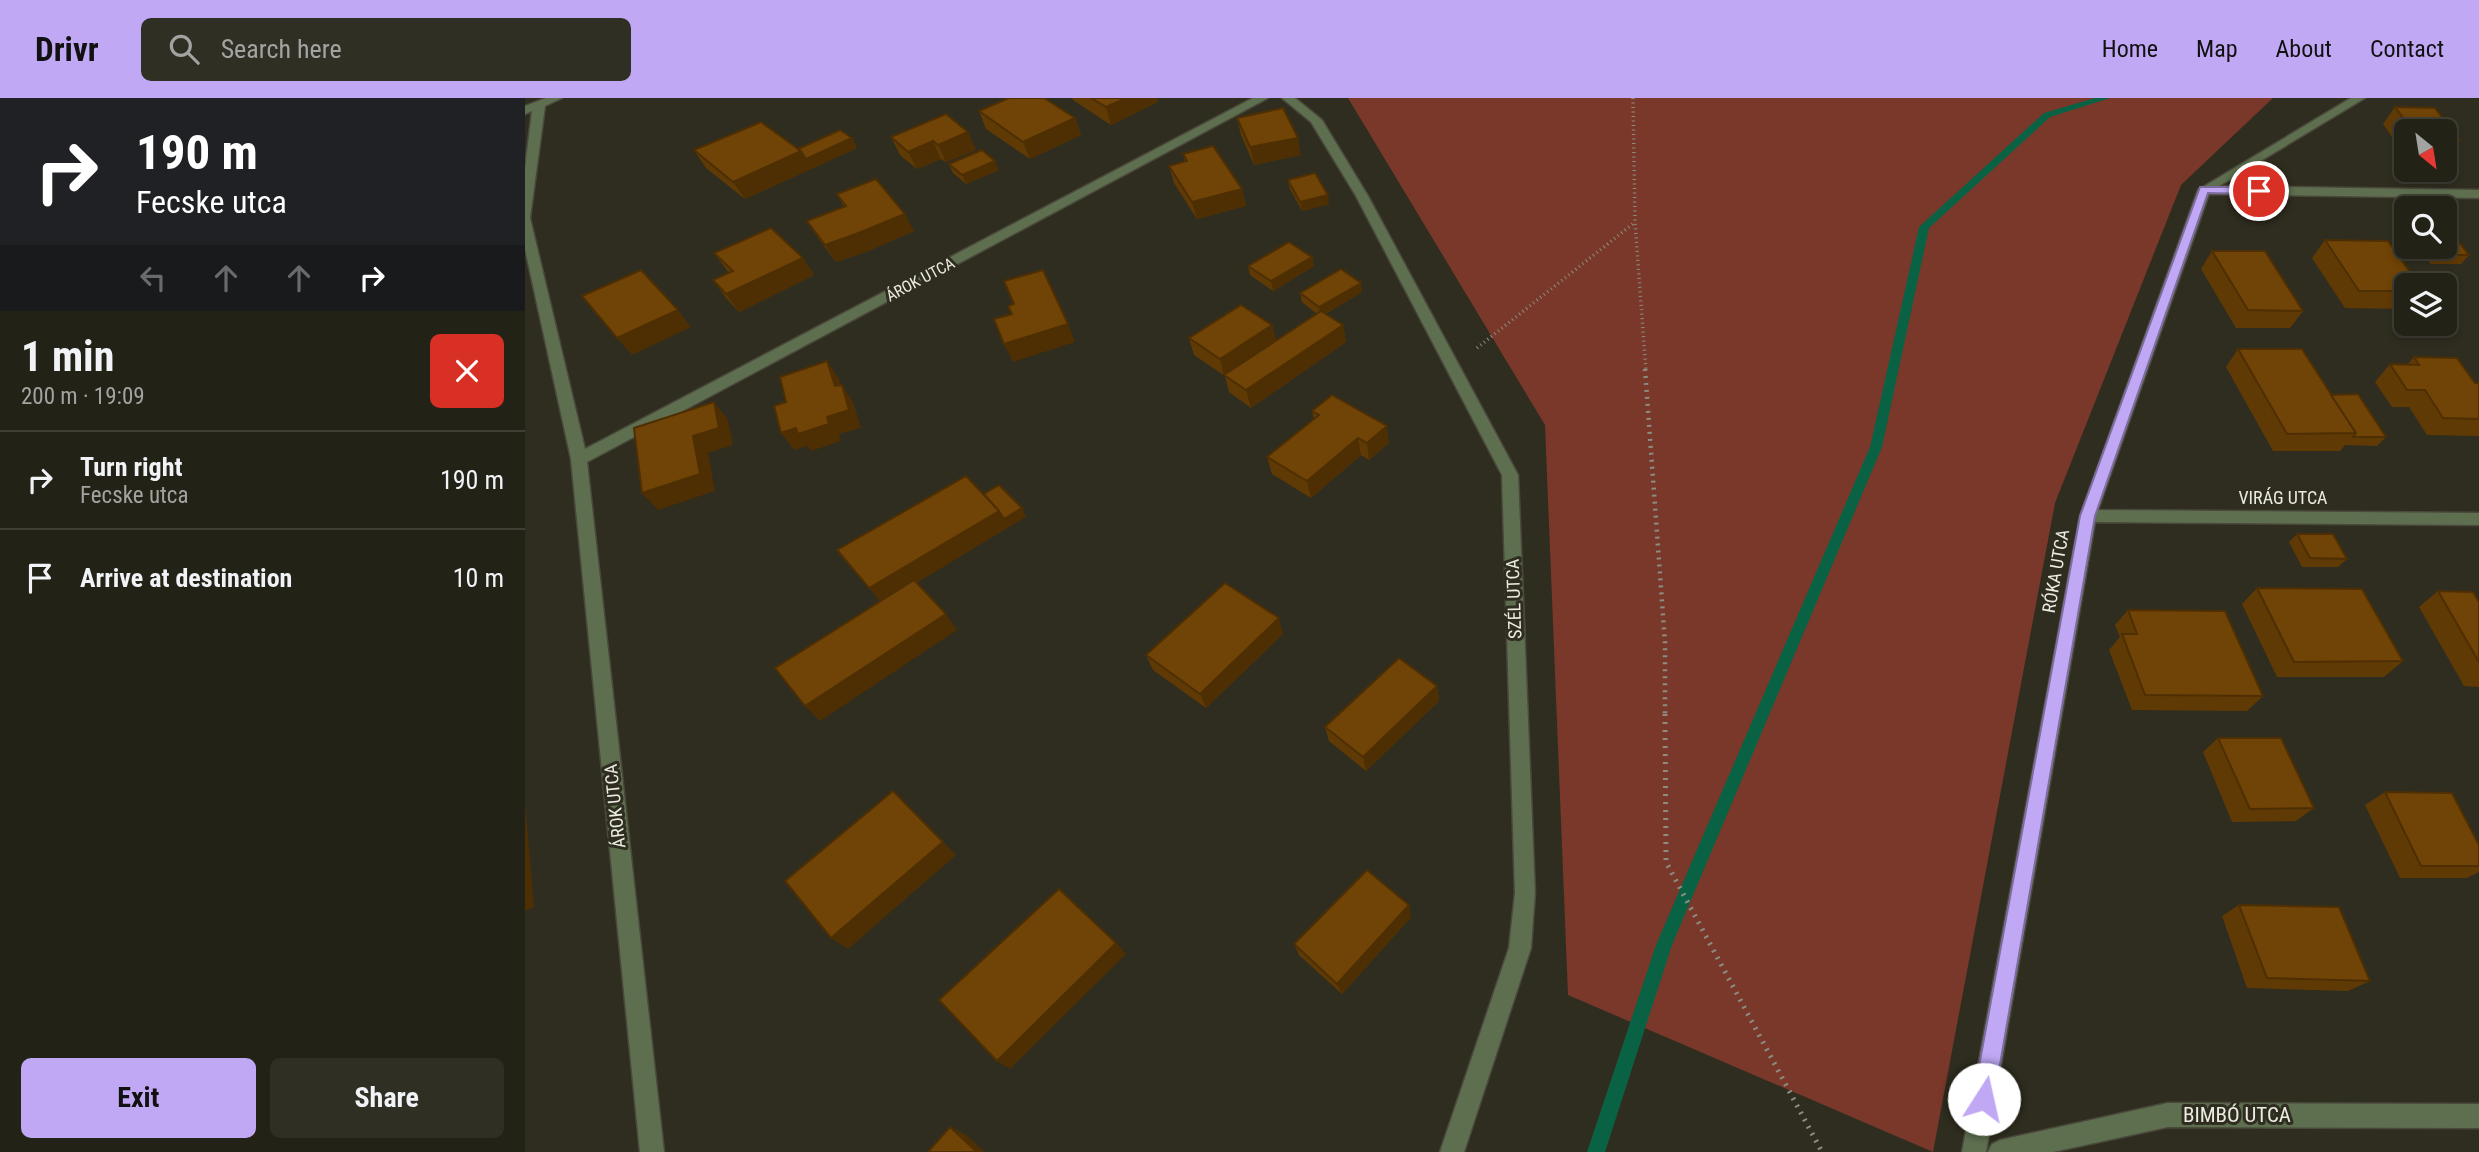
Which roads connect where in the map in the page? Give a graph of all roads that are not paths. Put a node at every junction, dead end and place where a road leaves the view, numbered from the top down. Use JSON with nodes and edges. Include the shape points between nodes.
{"nodes":[{"id":1,"x":556,"y":98,"type":"edge"},
{"id":2,"x":1262,"y":98,"type":"edge"},
{"id":3,"x":1288,"y":98,"type":"edge"},
{"id":4,"x":2359,"y":98,"type":"edge"},
{"id":5,"x":539,"y":105,"type":"junction"},
{"id":6,"x":525,"y":110,"type":"edge"},
{"id":7,"x":2204,"y":190,"type":"junction"},
{"id":8,"x":2479,"y":194,"type":"edge"},
{"id":9,"x":525,"y":218,"type":"edge"},
{"id":10,"x":579,"y":459,"type":"junction"},
{"id":11,"x":2088,"y":516,"type":"junction"},
{"id":12,"x":2479,"y":519,"type":"edge"},
{"id":13,"x":2479,"y":1116,"type":"edge"},
{"id":14,"x":652,"y":1152,"type":"edge"},
{"id":15,"x":1452,"y":1152,"type":"edge"},
{"id":16,"x":1974,"y":1152,"type":"edge"},
{"id":17,"x":2000,"y":1152,"type":"edge"}],
"edges":[{"from":1,"to":5,"type":"street"},
{"from":2,"to":10,"type":"street","name":"ÁROK UTCA"},
{"from":3,"to":15,"type":"street","name":"SZÉL UTCA","via":[[1316,120],[1362,196],[1510,475],[1525,893],[1520,948]]},
{"from":4,"to":7,"type":"street"},
{"from":5,"to":6,"type":"street"},
{"from":5,"to":9,"type":"street","name":"ÁROK UTCA"},
{"from":7,"to":8,"type":"street"},
{"from":7,"to":11,"type":"street","name":"RÓKA UTCA"},
{"from":9,"to":10,"type":"street","name":"ÁROK UTCA"},
{"from":10,"to":14,"type":"street","name":"ÁROK UTCA"},
{"from":11,"to":12,"type":"street","name":"VIRÁG UTCA"},
{"from":11,"to":16,"type":"street","name":"RÓKA UTCA"},
{"from":13,"to":17,"type":"street","name":"BIMBÓ UTCA","via":[[2168,1115]]}]}
